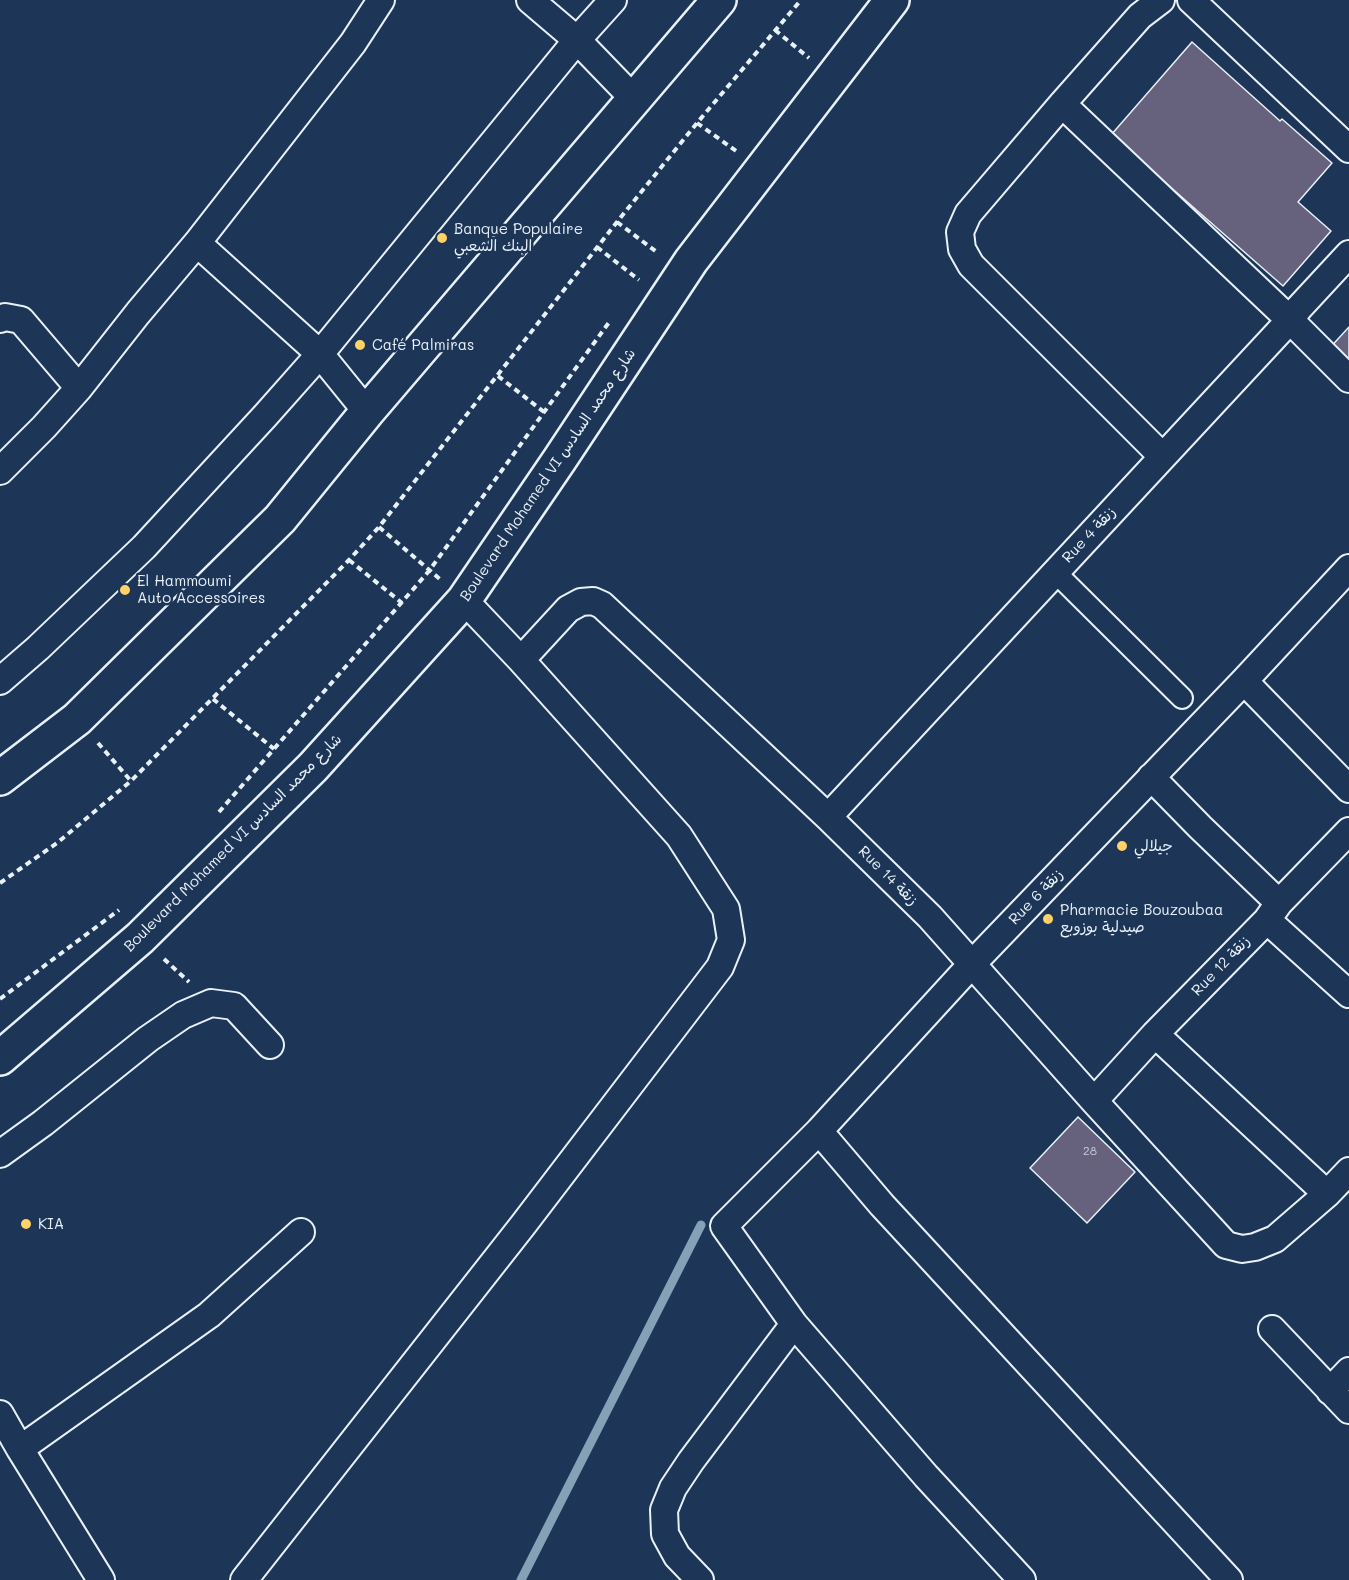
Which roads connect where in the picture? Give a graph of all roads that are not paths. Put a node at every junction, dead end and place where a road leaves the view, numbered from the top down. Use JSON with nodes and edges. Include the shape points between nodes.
{"nodes":[{"id":1,"x":381,"y":0,"type":"edge"},
{"id":2,"x":530,"y":0,"type":"edge"},
{"id":3,"x":613,"y":0,"type":"edge"},
{"id":4,"x":719,"y":0,"type":"edge"},
{"id":5,"x":892,"y":0,"type":"edge"},
{"id":6,"x":1161,"y":0,"type":"edge"},
{"id":7,"x":1191,"y":0,"type":"edge"},
{"id":8,"x":577,"y":40,"type":"junction"},
{"id":9,"x":634,"y":99,"type":"junction"},
{"id":10,"x":1062,"y":104,"type":"junction"},
{"id":11,"x":1349,"y":149,"type":"edge"},
{"id":12,"x":197,"y":243,"type":"junction"},
{"id":13,"x":1349,"y":254,"type":"edge"},
{"id":14,"x":0,"y":319,"type":"edge"},
{"id":15,"x":1290,"y":320,"type":"junction"},
{"id":16,"x":320,"y":354,"type":"junction"},
{"id":17,"x":1349,"y":379,"type":"edge"},
{"id":18,"x":79,"y":388,"type":"junction"},
{"id":19,"x":367,"y":412,"type":"junction"},
{"id":20,"x":1162,"y":456,"type":"junction"},
{"id":21,"x":0,"y":471,"type":"edge"},
{"id":22,"x":1055,"y":572,"type":"junction"},
{"id":23,"x":1346,"y":577,"type":"edge"},
{"id":24,"x":464,"y":600,"type":"junction"},
{"id":25,"x":521,"y":660,"type":"junction"},
{"id":26,"x":0,"y":681,"type":"edge"},
{"id":27,"x":1244,"y":681,"type":"junction"},
{"id":28,"x":1182,"y":698,"type":"dead end"},
{"id":29,"x":1151,"y":777,"type":"junction"},
{"id":30,"x":0,"y":778,"type":"edge"},
{"id":31,"x":1349,"y":789,"type":"edge"},
{"id":32,"x":828,"y":817,"type":"junction"},
{"id":33,"x":1349,"y":831,"type":"edge"},
{"id":34,"x":1273,"y":911,"type":"junction"},
{"id":35,"x":972,"y":964,"type":"junction"},
{"id":36,"x":1349,"y":994,"type":"edge"},
{"id":37,"x":1155,"y":1034,"type":"junction"},
{"id":38,"x":270,"y":1045,"type":"dead end"},
{"id":39,"x":0,"y":1058,"type":"edge"},
{"id":40,"x":1094,"y":1101,"type":"junction"},
{"id":41,"x":819,"y":1131,"type":"junction"},
{"id":42,"x":0,"y":1154,"type":"edge"},
{"id":43,"x":1349,"y":1171,"type":"edge"},
{"id":44,"x":1327,"y":1194,"type":"junction"},
{"id":45,"x":301,"y":1232,"type":"dead end"},
{"id":46,"x":794,"y":1324,"type":"junction"},
{"id":47,"x":1272,"y":1329,"type":"dead end"},
{"id":48,"x":1349,"y":1371,"type":"edge"},
{"id":49,"x":1330,"y":1391,"type":"junction"},
{"id":50,"x":1349,"y":1410,"type":"edge"},
{"id":51,"x":0,"y":1414,"type":"edge"},
{"id":52,"x":20,"y":1449,"type":"junction"},
{"id":53,"x":101,"y":1580,"type":"edge"},
{"id":54,"x":244,"y":1580,"type":"edge"},
{"id":55,"x":700,"y":1580,"type":"edge"},
{"id":56,"x":1022,"y":1580,"type":"edge"},
{"id":57,"x":1229,"y":1580,"type":"edge"}],
"edges":[{"from":1,"to":12,"type":"street","via":[[353,43]]},
{"from":2,"to":8,"type":"street"},
{"from":3,"to":8,"type":"street"},
{"from":4,"to":9,"type":"main road"},
{"from":5,"to":24,"type":"main road","name":"Boulevard Mohamed VI شارع محمد السادس","via":[[691,261]]},
{"from":6,"to":10,"type":"street","via":[[1140,16]]},
{"from":7,"to":11,"type":"street"},
{"from":8,"to":9,"type":"street"},
{"from":8,"to":16,"type":"street"},
{"from":9,"to":19,"type":"main road"},
{"from":10,"to":15,"type":"street"},
{"from":10,"to":20,"type":"street","via":[[969,214],[960,232],[962,249],[971,265]]},
{"from":12,"to":16,"type":"street"},
{"from":12,"to":18,"type":"street"},
{"from":13,"to":15,"type":"street","name":"Rue 4 زنقة"},
{"from":14,"to":18,"type":"street","via":[[21,320]]},
{"from":15,"to":17,"type":"street"},
{"from":15,"to":20,"type":"street","name":"Rue 4 زنقة"},
{"from":16,"to":19,"type":"street"},
{"from":16,"to":26,"type":"street","via":[[144,547]]},
{"from":18,"to":21,"type":"street"},
{"from":19,"to":30,"type":"main road","via":[[280,519],[77,719]]},
{"from":20,"to":22,"type":"street","name":"Rue 4 زنقة"},
{"from":22,"to":28,"type":"street"},
{"from":22,"to":32,"type":"street","name":"Rue 4 زنقة"},
{"from":23,"to":27,"type":"street","name":"Rue 6 زنقة"},
{"from":24,"to":25,"type":"street"},
{"from":24,"to":39,"type":"main road","name":"Boulevard Mohamed VI شارع محمد السادس","via":[[313,767],[140,938]]},
{"from":25,"to":32,"type":"street","name":"Rue 14 زنقة","via":[[567,609],[581,602],[602,605]]},
{"from":25,"to":54,"type":"street","via":[[680,836],[726,909],[731,940],[720,967]]},
{"from":27,"to":29,"type":"street","name":"Rue 6 زنقة"},
{"from":27,"to":31,"type":"street"},
{"from":29,"to":34,"type":"street"},
{"from":29,"to":35,"type":"street","name":"Rue 6 زنقة"},
{"from":32,"to":35,"type":"street","name":"Rue 14 زنقة"},
{"from":33,"to":34,"type":"street","name":"Rue 12 زنقة"},
{"from":34,"to":36,"type":"street"},
{"from":34,"to":37,"type":"street","name":"Rue 12 زنقة"},
{"from":35,"to":40,"type":"street","name":"Rue 14 زنقة"},
{"from":35,"to":41,"type":"street","name":"Rue 6 زنقة"},
{"from":37,"to":40,"type":"street","name":"Rue 12 زنقة"},
{"from":37,"to":44,"type":"street"},
{"from":38,"to":42,"type":"street","via":[[234,1006],[212,1003],[183,1016],[148,1040]]},
{"from":40,"to":44,"type":"street","name":"Rue 14 زنقة","via":[[1226,1245],[1242,1249],[1275,1239]]},
{"from":41,"to":46,"type":"street","name":"Rue 6 زنقة","via":[[724,1226]]},
{"from":41,"to":57,"type":"street"},
{"from":43,"to":44,"type":"street"},
{"from":45,"to":52,"type":"street","via":[[209,1315]]},
{"from":46,"to":55,"type":"street","via":[[691,1461],[664,1510],[665,1534],[676,1556]]},
{"from":46,"to":56,"type":"street"},
{"from":47,"to":49,"type":"street"},
{"from":48,"to":49,"type":"street"},
{"from":49,"to":50,"type":"street"},
{"from":51,"to":52,"type":"street"},
{"from":52,"to":53,"type":"street"}]}
